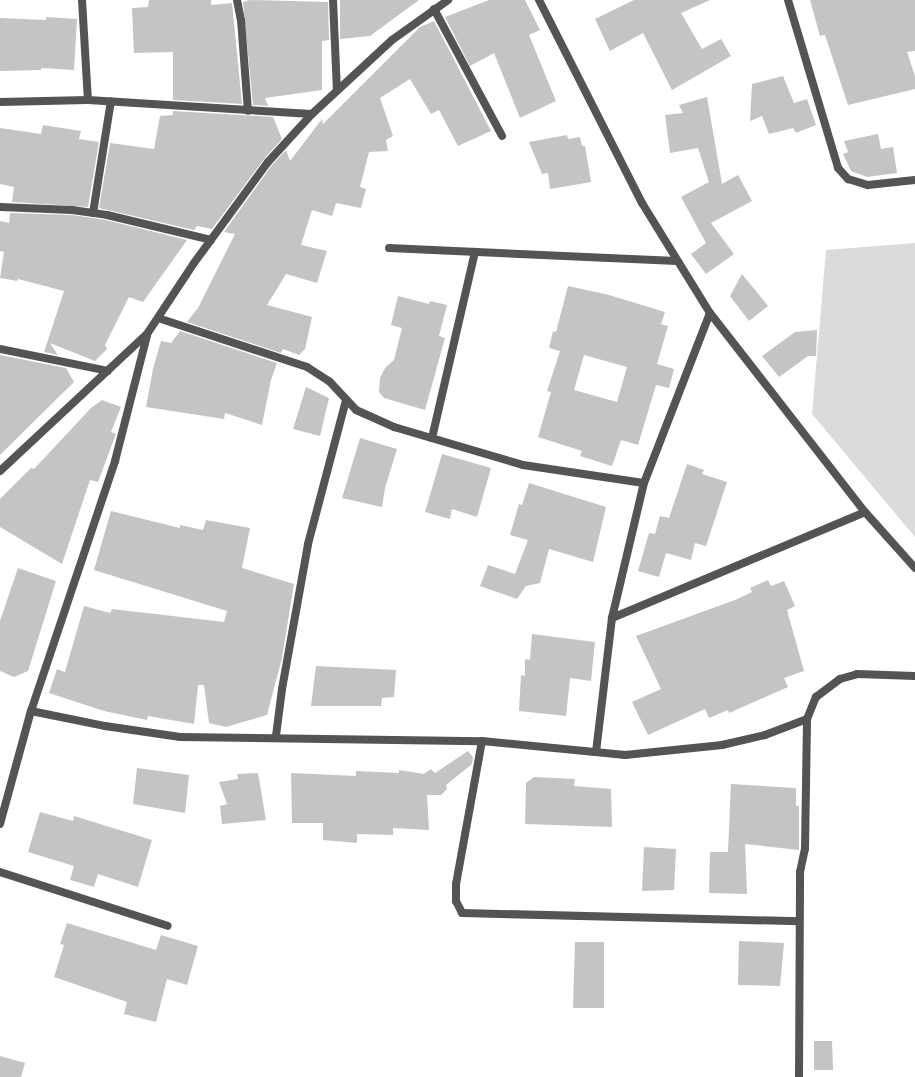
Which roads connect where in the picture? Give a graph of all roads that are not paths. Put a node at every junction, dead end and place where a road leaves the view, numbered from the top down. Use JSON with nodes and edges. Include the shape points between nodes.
{"nodes":[{"id":1,"x":82,"y":0,"type":"edge"},
{"id":2,"x":237,"y":0,"type":"edge"},
{"id":3,"x":333,"y":0,"type":"edge"},
{"id":4,"x":448,"y":0,"type":"edge"},
{"id":5,"x":539,"y":0,"type":"edge"},
{"id":6,"x":788,"y":0,"type":"edge"},
{"id":7,"x":434,"y":9,"type":"junction"},
{"id":8,"x":337,"y":90,"type":"junction"},
{"id":9,"x":88,"y":100,"type":"junction"},
{"id":10,"x":111,"y":101,"type":"junction"},
{"id":11,"x":0,"y":102,"type":"edge"},
{"id":12,"x":248,"y":111,"type":"junction"},
{"id":13,"x":312,"y":114,"type":"junction"},
{"id":14,"x":502,"y":136,"type":"dead end"},
{"id":15,"x":915,"y":180,"type":"edge"},
{"id":16,"x":0,"y":207,"type":"edge"},
{"id":17,"x":93,"y":213,"type":"junction"},
{"id":18,"x":211,"y":240,"type":"junction"},
{"id":19,"x":389,"y":248,"type":"dead end"},
{"id":20,"x":476,"y":252,"type":"junction"},
{"id":21,"x":677,"y":261,"type":"junction"},
{"id":22,"x":710,"y":313,"type":"junction"},
{"id":23,"x":158,"y":318,"type":"junction"},
{"id":24,"x":147,"y":334,"type":"junction"},
{"id":25,"x":0,"y":349,"type":"edge"},
{"id":26,"x":108,"y":370,"type":"junction"},
{"id":27,"x":346,"y":400,"type":"junction"},
{"id":28,"x":432,"y":438,"type":"junction"},
{"id":29,"x":0,"y":471,"type":"edge"},
{"id":30,"x":644,"y":483,"type":"junction"},
{"id":31,"x":865,"y":512,"type":"junction"},
{"id":32,"x":915,"y":568,"type":"edge"},
{"id":33,"x":612,"y":618,"type":"junction"},
{"id":34,"x":915,"y":676,"type":"edge"},
{"id":35,"x":31,"y":711,"type":"junction"},
{"id":36,"x":807,"y":719,"type":"junction"},
{"id":37,"x":276,"y":736,"type":"junction"},
{"id":38,"x":482,"y":741,"type":"junction"},
{"id":39,"x":596,"y":752,"type":"junction"},
{"id":40,"x":0,"y":824,"type":"edge"},
{"id":41,"x":0,"y":872,"type":"edge"},
{"id":42,"x":799,"y":921,"type":"junction"},
{"id":43,"x":168,"y":926,"type":"dead end"},
{"id":44,"x":799,"y":1077,"type":"edge"}],
"edges":[{"from":1,"to":9,"type":"street"},
{"from":2,"to":12,"type":"street","via":[[241,20]]},
{"from":3,"to":8,"type":"street"},
{"from":4,"to":7,"type":"street"},
{"from":5,"to":21,"type":"street","via":[[642,203]]},
{"from":6,"to":15,"type":"street","via":[[838,168],[848,179],[868,185]]},
{"from":7,"to":8,"type":"street","via":[[392,40]]},
{"from":7,"to":14,"type":"street"},
{"from":8,"to":13,"type":"street"},
{"from":9,"to":10,"type":"street"},
{"from":9,"to":11,"type":"street"},
{"from":10,"to":12,"type":"street"},
{"from":10,"to":17,"type":"street"},
{"from":12,"to":13,"type":"street"},
{"from":13,"to":18,"type":"street","via":[[268,162]]},
{"from":16,"to":17,"type":"street"},
{"from":17,"to":18,"type":"street"},
{"from":18,"to":23,"type":"street"},
{"from":19,"to":20,"type":"street"},
{"from":20,"to":21,"type":"street"},
{"from":20,"to":28,"type":"street"},
{"from":21,"to":22,"type":"street"},
{"from":22,"to":30,"type":"street"},
{"from":22,"to":31,"type":"street"},
{"from":23,"to":24,"type":"street"},
{"from":23,"to":27,"type":"street","via":[[307,367],[330,382]]},
{"from":24,"to":26,"type":"street"},
{"from":24,"to":35,"type":"street","via":[[115,461]]},
{"from":25,"to":26,"type":"street"},
{"from":26,"to":29,"type":"street"},
{"from":27,"to":28,"type":"street","via":[[356,410],[372,419]]},
{"from":27,"to":37,"type":"street","via":[[308,544]]},
{"from":28,"to":30,"type":"street","via":[[523,466]]},
{"from":30,"to":33,"type":"street"},
{"from":31,"to":32,"type":"street"},
{"from":31,"to":33,"type":"street"},
{"from":33,"to":39,"type":"street"},
{"from":34,"to":36,"type":"street","via":[[857,674],[840,679],[816,697]]},
{"from":35,"to":37,"type":"street","via":[[105,726],[180,737]]},
{"from":35,"to":40,"type":"street"},
{"from":36,"to":39,"type":"street","via":[[764,735],[722,745],[625,755]]},
{"from":36,"to":42,"type":"street","via":[[805,849],[800,872]]},
{"from":37,"to":38,"type":"street"},
{"from":38,"to":39,"type":"street"},
{"from":38,"to":42,"type":"street","via":[[456,884],[456,901],[462,913]]},
{"from":41,"to":43,"type":"street"},
{"from":42,"to":44,"type":"street"}]}
